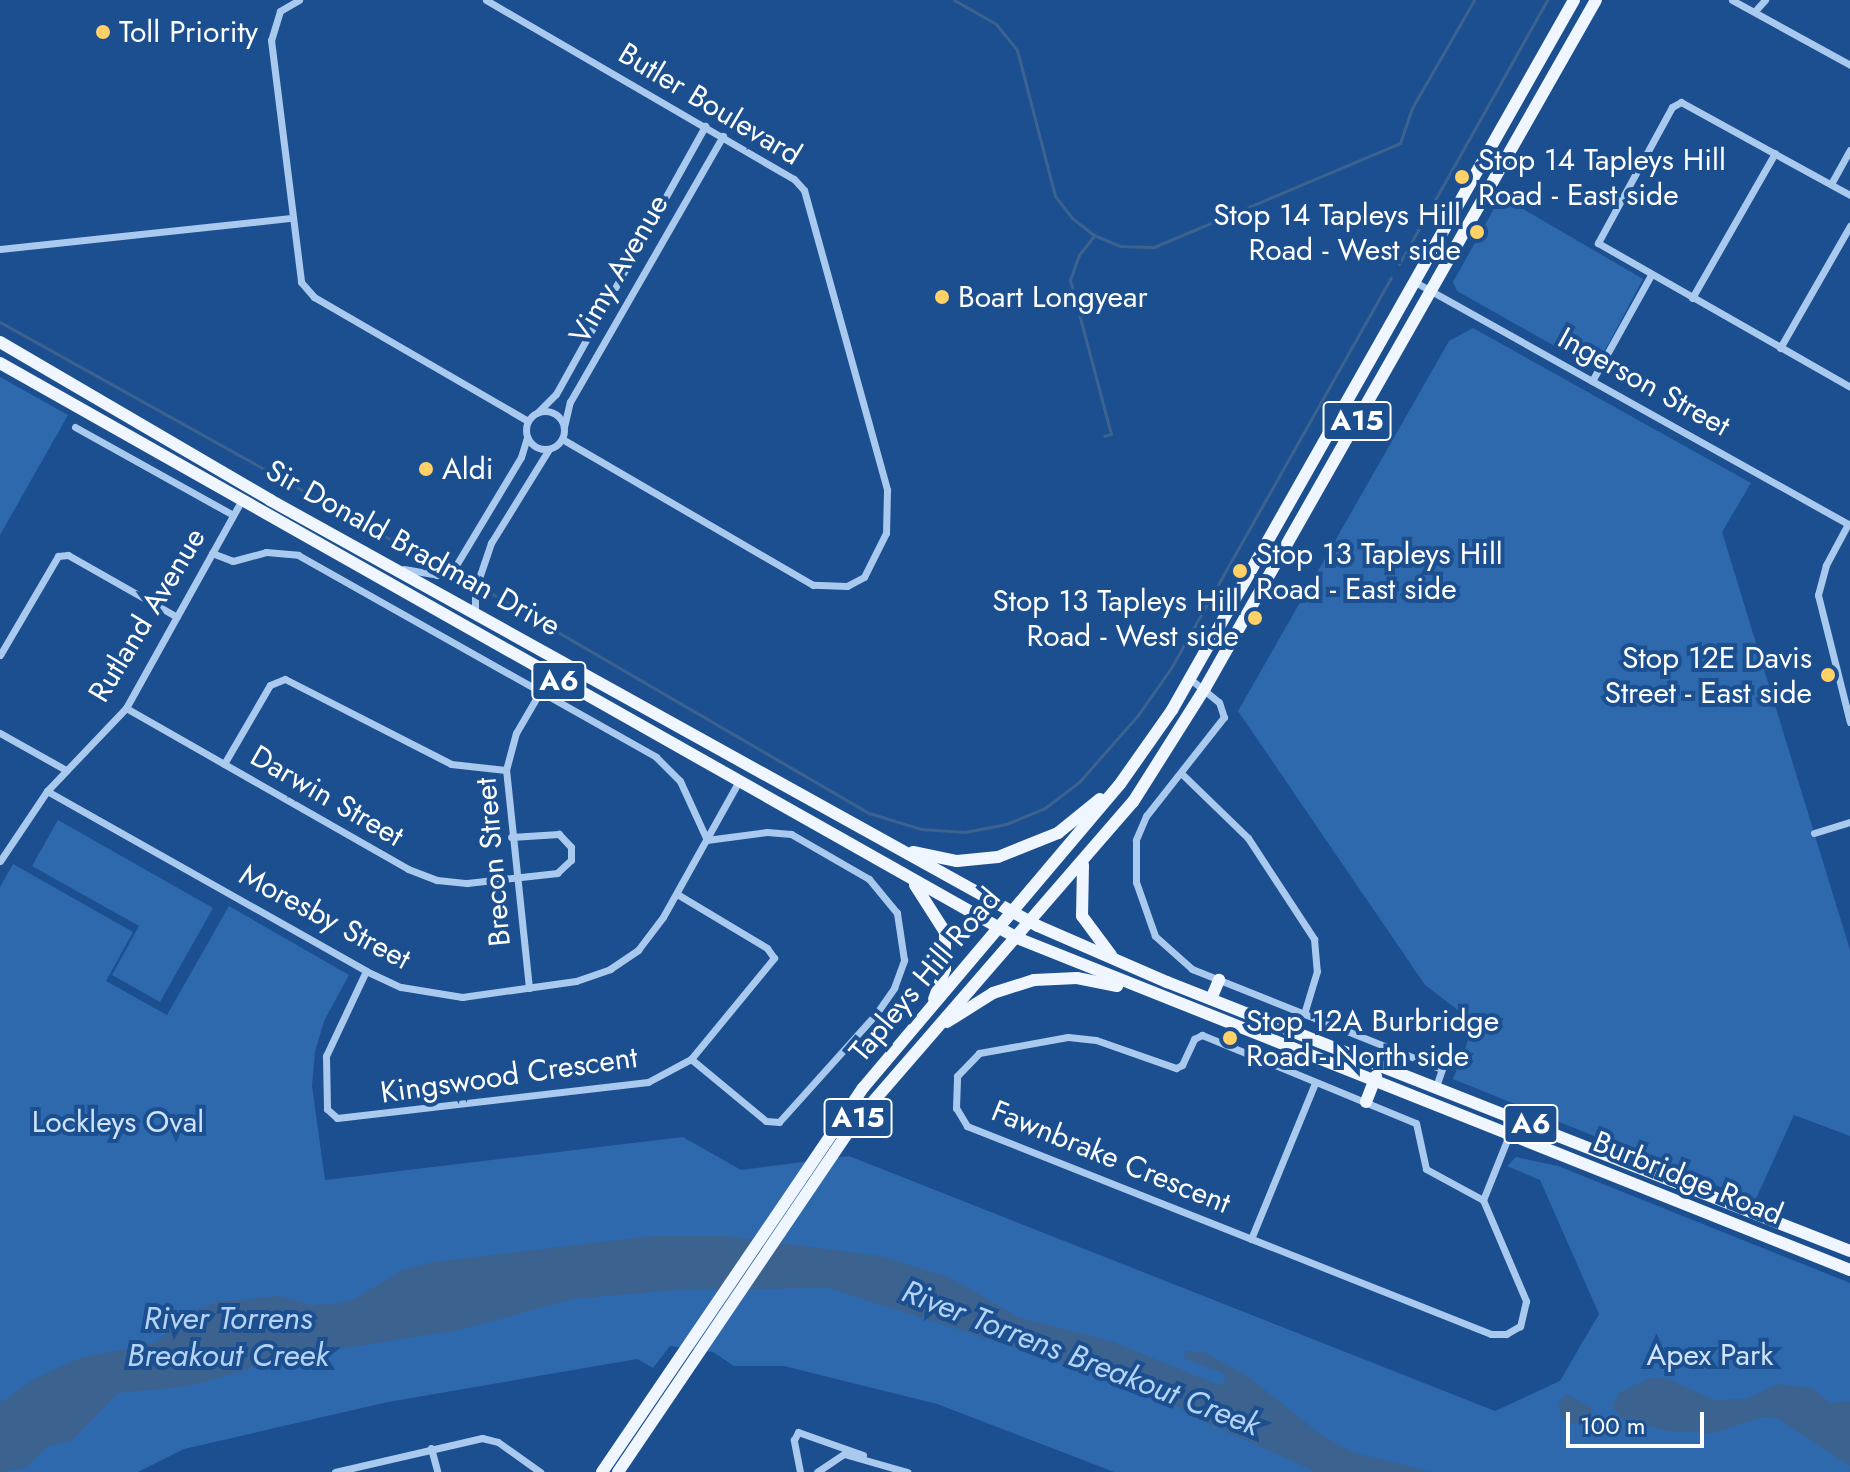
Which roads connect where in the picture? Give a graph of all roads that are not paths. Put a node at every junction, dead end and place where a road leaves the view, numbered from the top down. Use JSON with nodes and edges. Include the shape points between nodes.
{"nodes":[{"id":1,"x":299,"y":0,"type":"edge"},
{"id":2,"x":486,"y":0,"type":"edge"},
{"id":3,"x":1574,"y":0,"type":"edge"},
{"id":4,"x":1596,"y":0,"type":"edge"},
{"id":5,"x":1732,"y":0,"type":"edge"},
{"id":6,"x":1765,"y":0,"type":"edge"},
{"id":7,"x":1755,"y":11,"type":"junction"},
{"id":8,"x":1850,"y":65,"type":"edge"},
{"id":9,"x":705,"y":126,"type":"junction"},
{"id":10,"x":723,"y":136,"type":"junction"},
{"id":11,"x":1850,"y":150,"type":"edge"},
{"id":12,"x":1775,"y":153,"type":"junction"},
{"id":13,"x":1831,"y":184,"type":"junction"},
{"id":14,"x":1850,"y":195,"type":"edge"},
{"id":15,"x":291,"y":218,"type":"junction"},
{"id":16,"x":1850,"y":226,"type":"edge"},
{"id":17,"x":0,"y":249,"type":"edge"},
{"id":18,"x":1651,"y":275,"type":"junction"},
{"id":19,"x":1415,"y":282,"type":"junction"},
{"id":20,"x":1432,"y":291,"type":"junction"},
{"id":21,"x":1692,"y":298,"type":"junction"},
{"id":22,"x":0,"y":342,"type":"edge"},
{"id":23,"x":1780,"y":348,"type":"junction"},
{"id":24,"x":0,"y":363,"type":"edge"},
{"id":25,"x":1592,"y":381,"type":"junction"},
{"id":26,"x":1850,"y":387,"type":"edge"},
{"id":27,"x":538,"y":412,"type":"junction"},
{"id":28,"x":528,"y":421,"type":"junction"},
{"id":29,"x":75,"y":427,"type":"dead end"},
{"id":30,"x":564,"y":427,"type":"junction"},
{"id":31,"x":527,"y":437,"type":"junction"},
{"id":32,"x":562,"y":439,"type":"junction"},
{"id":33,"x":549,"y":449,"type":"junction"},
{"id":34,"x":237,"y":479,"type":"junction"},
{"id":35,"x":270,"y":500,"type":"junction"},
{"id":36,"x":241,"y":501,"type":"junction"},
{"id":37,"x":233,"y":515,"type":"junction"},
{"id":38,"x":1849,"y":525,"type":"edge"},
{"id":39,"x":212,"y":553,"type":"junction"},
{"id":40,"x":387,"y":564,"type":"junction"},
{"id":41,"x":475,"y":613,"type":"junction"},
{"id":42,"x":177,"y":617,"type":"junction"},
{"id":43,"x":0,"y":655,"type":"edge"},
{"id":44,"x":1189,"y":678,"type":"junction"},
{"id":45,"x":1205,"y":688,"type":"junction"},
{"id":46,"x":540,"y":692,"type":"junction"},
{"id":47,"x":126,"y":708,"type":"junction"},
{"id":48,"x":1850,"y":722,"type":"edge"},
{"id":49,"x":0,"y":733,"type":"edge"},
{"id":50,"x":733,"y":757,"type":"junction"},
{"id":51,"x":224,"y":764,"type":"junction"},
{"id":52,"x":66,"y":770,"type":"junction"},
{"id":53,"x":506,"y":770,"type":"junction"},
{"id":54,"x":1182,"y":774,"type":"junction"},
{"id":55,"x":739,"y":781,"type":"junction"},
{"id":56,"x":773,"y":781,"type":"junction"},
{"id":57,"x":1120,"y":784,"type":"junction"},
{"id":58,"x":47,"y":791,"type":"junction"},
{"id":59,"x":1850,"y":822,"type":"edge"},
{"id":60,"x":1814,"y":833,"type":"dead end"},
{"id":61,"x":511,"y":837,"type":"junction"},
{"id":62,"x":707,"y":840,"type":"junction"},
{"id":63,"x":894,"y":847,"type":"junction"},
{"id":64,"x":0,"y":861,"type":"edge"},
{"id":65,"x":1083,"y":861,"type":"junction"},
{"id":66,"x":908,"y":877,"type":"junction"},
{"id":67,"x":517,"y":878,"type":"junction"},
{"id":68,"x":677,"y":894,"type":"junction"},
{"id":69,"x":1012,"y":913,"type":"junction"},
{"id":70,"x":1031,"y":922,"type":"junction"},
{"id":71,"x":998,"y":928,"type":"junction"},
{"id":72,"x":1017,"y":938,"type":"junction"},
{"id":73,"x":1118,"y":962,"type":"junction"},
{"id":74,"x":366,"y":971,"type":"junction"},
{"id":75,"x":1219,"y":980,"type":"junction"},
{"id":76,"x":1136,"y":986,"type":"junction"},
{"id":77,"x":529,"y":988,"type":"junction"},
{"id":78,"x":1211,"y":999,"type":"junction"},
{"id":79,"x":932,"y":1006,"type":"junction"},
{"id":80,"x":1304,"y":1014,"type":"junction"},
{"id":81,"x":930,"y":1033,"type":"junction"},
{"id":82,"x":691,"y":1059,"type":"junction"},
{"id":83,"x":1381,"y":1065,"type":"junction"},
{"id":84,"x":1374,"y":1081,"type":"junction"},
{"id":85,"x":1315,"y":1083,"type":"junction"},
{"id":86,"x":1436,"y":1086,"type":"junction"},
{"id":87,"x":1366,"y":1102,"type":"junction"},
{"id":88,"x":1509,"y":1135,"type":"junction"},
{"id":89,"x":1483,"y":1200,"type":"junction"},
{"id":90,"x":787,"y":1209,"type":"junction"},
{"id":91,"x":1251,"y":1239,"type":"junction"},
{"id":92,"x":1850,"y":1251,"type":"edge"},
{"id":93,"x":1850,"y":1270,"type":"edge"},
{"id":94,"x":639,"y":1428,"type":"junction"},
{"id":95,"x":431,"y":1448,"type":"junction"},
{"id":96,"x":863,"y":1455,"type":"junction"},
{"id":97,"x":437,"y":1471,"type":"edge"},
{"id":98,"x":605,"y":1471,"type":"edge"},
{"id":99,"x":335,"y":1472,"type":"edge"},
{"id":100,"x":540,"y":1472,"type":"edge"},
{"id":101,"x":618,"y":1472,"type":"edge"},
{"id":102,"x":800,"y":1472,"type":"edge"},
{"id":103,"x":817,"y":1472,"type":"edge"},
{"id":104,"x":907,"y":1472,"type":"edge"}],
"edges":[{"from":1,"to":15,"type":"street","via":[[280,11],[271,40]]},
{"from":2,"to":9,"type":"street","name":"Butler Boulevard"},
{"from":3,"to":19,"type":"main road","name":"Tapleys Hill Road","number":"A15"},
{"from":4,"to":20,"type":"main road","name":"Tapleys Hill Road","number":"A15"},
{"from":5,"to":7,"type":"street"},
{"from":6,"to":7,"type":"street"},
{"from":7,"to":8,"type":"street"},
{"from":9,"to":10,"type":"street","name":"Butler Boulevard"},
{"from":9,"to":27,"type":"street","name":"Vimy Avenue","via":[[556,394]]},
{"from":10,"to":30,"type":"street","name":"Vimy Avenue","via":[[570,402]]},
{"from":10,"to":32,"type":"street","name":"Butler Boulevard","via":[[804,190],[890,511],[868,568],[847,586],[813,585]]},
{"from":11,"to":13,"type":"street"},
{"from":12,"to":13,"type":"street"},
{"from":12,"to":18,"type":"street","via":[[1681,102],[1672,107],[1598,243]]},
{"from":12,"to":21,"type":"street"},
{"from":13,"to":14,"type":"street"},
{"from":15,"to":17,"type":"street"},
{"from":15,"to":28,"type":"street","via":[[298,271],[314,297]]},
{"from":16,"to":23,"type":"street"},
{"from":18,"to":21,"type":"street"},
{"from":18,"to":25,"type":"street"},
{"from":19,"to":20,"type":"street","name":"Ingerson Street"},
{"from":19,"to":44,"type":"main road","name":"Tapleys Hill Road","number":"A15"},
{"from":20,"to":25,"type":"street","name":"Ingerson Street"},
{"from":20,"to":45,"type":"main road","name":"Tapleys Hill Road","number":"A15"},
{"from":21,"to":23,"type":"street"},
{"from":22,"to":34,"type":"main road","name":"Sir Donald Bradman Drive","number":"A6"},
{"from":23,"to":26,"type":"street"},
{"from":24,"to":36,"type":"main road","name":"Sir Donald Bradman Drive","number":"A6"},
{"from":25,"to":38,"type":"street","name":"Ingerson Street"},
{"from":27,"to":28,"type":"street"},
{"from":27,"to":30,"type":"street","via":[[555,414]]},
{"from":28,"to":31,"type":"street"},
{"from":29,"to":37,"type":"street","name":"Sir Donald Bradman Drive"},
{"from":30,"to":32,"type":"street"},
{"from":31,"to":33,"type":"street","via":[[534,446]]},
{"from":31,"to":40,"type":"street","via":[[521,457],[455,567],[427,575]]},
{"from":32,"to":33,"type":"street"},
{"from":33,"to":41,"type":"street","via":[[491,543],[475,590]]},
{"from":34,"to":35,"type":"main road","name":"Sir Donald Bradman Drive","number":"A6"},
{"from":34,"to":36,"type":"main road"},
{"from":35,"to":36,"type":"main road"},
{"from":35,"to":40,"type":"main road","name":"Sir Donald Bradman Drive","number":"A6"},
{"from":36,"to":37,"type":"street","name":"Rutland Avenue"},
{"from":36,"to":55,"type":"main road","name":"Sir Donald Bradman Drive","number":"A6"},
{"from":37,"to":39,"type":"street","name":"Rutland Avenue"},
{"from":38,"to":48,"type":"street","via":[[1826,565],[1818,595]]},
{"from":39,"to":42,"type":"street","name":"Rutland Avenue"},
{"from":39,"to":46,"type":"street","name":"Sir Donald Bradman Drive","via":[[233,561],[266,552],[298,555]]},
{"from":40,"to":41,"type":"main road","name":"Sir Donald Bradman Drive","number":"A6"},
{"from":41,"to":50,"type":"main road","name":"Sir Donald Bradman Drive","number":"A6"},
{"from":42,"to":43,"type":"street","via":[[68,555],[58,556]]},
{"from":42,"to":47,"type":"street","name":"Rutland Avenue"},
{"from":44,"to":45,"type":"street"},
{"from":44,"to":57,"type":"main road","name":"Tapleys Hill Road","number":"A15"},
{"from":45,"to":54,"type":"street","via":[[1225,710],[1224,717]]},
{"from":45,"to":65,"type":"main road","name":"Tapleys Hill Road","number":"A15","via":[[1133,802]]},
{"from":46,"to":53,"type":"street","name":"Brecon Street","via":[[516,733]]},
{"from":46,"to":62,"type":"street","name":"Sir Donald Bradman Drive","via":[[669,767]]},
{"from":47,"to":51,"type":"street","name":"Darwin Street"},
{"from":47,"to":52,"type":"street","name":"Rutland Avenue"},
{"from":49,"to":52,"type":"street"},
{"from":50,"to":55,"type":"main road"},
{"from":50,"to":56,"type":"main road","name":"Sir Donald Bradman Drive","number":"A6"},
{"from":51,"to":53,"type":"street","via":[[270,685],[285,679],[451,764]]},
{"from":51,"to":67,"type":"street","name":"Darwin Street","via":[[408,869],[467,883]]},
{"from":52,"to":58,"type":"street","name":"Rutland Avenue"},
{"from":53,"to":61,"type":"street","name":"Brecon Street"},
{"from":54,"to":75,"type":"street","via":[[1157,802],[1136,840],[1134,865],[1155,936],[1178,960]]},
{"from":54,"to":80,"type":"street","via":[[1248,838],[1314,939],[1317,971]]},
{"from":55,"to":56,"type":"main road"},
{"from":55,"to":62,"type":"street","name":"Moresby Street"},
{"from":55,"to":66,"type":"main road","name":"Sir Donald Bradman Drive","number":"A6"},
{"from":56,"to":63,"type":"main road","name":"Sir Donald Bradman Drive","number":"A6"},
{"from":57,"to":63,"type":"main road","via":[[1058,833],[1007,855],[957,861]]},
{"from":57,"to":69,"type":"main road","name":"Tapleys Hill Road","number":"A15"},
{"from":58,"to":64,"type":"street","name":"Rutland Avenue"},
{"from":58,"to":74,"type":"street","name":"Moresby Street"},
{"from":59,"to":60,"type":"street"},
{"from":61,"to":67,"type":"street","name":"Brecon Street"},
{"from":61,"to":67,"type":"street","name":"Darwin Street","via":[[549,831],[567,839],[572,850],[562,871]]},
{"from":62,"to":68,"type":"street","name":"Moresby Street"},
{"from":62,"to":82,"type":"street","via":[[791,834],[869,879],[897,913],[904,960],[894,988],[876,1014],[779,1122],[766,1121]]},
{"from":63,"to":69,"type":"main road","name":"Sir Donald Bradman Drive","number":"A6"},
{"from":65,"to":70,"type":"main road","name":"Tapleys Hill Road","number":"A15"},
{"from":65,"to":73,"type":"main road","via":[[1078,890],[1082,916]]},
{"from":66,"to":71,"type":"main road","name":"Sir Donald Bradman Drive","number":"A6"},
{"from":66,"to":79,"type":"main road","via":[[935,909],[945,932],[945,969]]},
{"from":67,"to":77,"type":"street","name":"Brecon Street"},
{"from":68,"to":77,"type":"street","name":"Moresby Street","via":[[638,950],[610,969]]},
{"from":68,"to":82,"type":"street","name":"Kingswood Crescent","via":[[767,948],[774,958]]},
{"from":69,"to":70,"type":"main road","number":"A6"},
{"from":69,"to":71,"type":"main road","name":"Tapleys Hill Road","number":"A15"},
{"from":70,"to":72,"type":"main road","name":"Tapleys Hill Road","number":"A15"},
{"from":70,"to":73,"type":"main road","name":"Burbridge Road","number":"A6"},
{"from":71,"to":72,"type":"main road","number":"A6"},
{"from":71,"to":79,"type":"main road","name":"Tapleys Hill Road","number":"A15"},
{"from":72,"to":76,"type":"main road","name":"Burbridge Road","number":"A6"},
{"from":72,"to":81,"type":"main road","name":"Tapleys Hill Road","number":"A15"},
{"from":73,"to":78,"type":"main road","name":"Burbridge Road","number":"A6"},
{"from":74,"to":77,"type":"street","name":"Moresby Street","via":[[431,995]]},
{"from":74,"to":82,"type":"street","name":"Kingswood Crescent","via":[[326,1056],[327,1109],[337,1118],[648,1082]]},
{"from":75,"to":78,"type":"main road"},
{"from":75,"to":80,"type":"street"},
{"from":76,"to":81,"type":"main road","via":[[1077,978],[1034,980],[980,1000]]},
{"from":76,"to":84,"type":"main road","name":"Burbridge Road","number":"A6"},
{"from":78,"to":83,"type":"main road","name":"Burbridge Road","number":"A6"},
{"from":79,"to":90,"type":"main road","name":"Tapleys Hill Road","number":"A15","via":[[863,1088]]},
{"from":80,"to":86,"type":"street","via":[[1442,1069]]},
{"from":81,"to":90,"type":"main road","name":"Tapleys Hill Road","number":"A15"},
{"from":83,"to":84,"type":"main road"},
{"from":83,"to":86,"type":"main road","name":"Burbridge Road","number":"A6"},
{"from":84,"to":87,"type":"main road"},
{"from":84,"to":88,"type":"main road","name":"Burbridge Road","number":"A6"},
{"from":85,"to":87,"type":"street","name":"Fawnbrake Crescent"},
{"from":85,"to":91,"type":"street"},
{"from":85,"to":91,"type":"street","name":"Fawnbrake Crescent","via":[[1200,1035],[1176,1068],[1096,1040],[1068,1037],[979,1053],[957,1076],[953,1098],[967,1126]]},
{"from":86,"to":92,"type":"main road","name":"Burbridge Road","number":"A6"},
{"from":87,"to":89,"type":"street","name":"Fawnbrake Crescent","via":[[1411,1119],[1426,1169]]},
{"from":88,"to":89,"type":"street"},
{"from":88,"to":93,"type":"main road","name":"Burbridge Road","number":"A6"},
{"from":89,"to":91,"type":"street","name":"Fawnbrake Crescent","via":[[1526,1301],[1520,1326],[1506,1334],[1491,1334]]},
{"from":90,"to":94,"type":"main road","name":"Tapleys Hill Road","number":"A15","via":[[707,1318]]},
{"from":90,"to":94,"type":"main road","name":"Tapleys Hill Road","number":"A15","via":[[726,1312]]},
{"from":94,"to":98,"type":"main road","name":"Tapleys Hill Road","number":"A15"},
{"from":94,"to":101,"type":"main road","name":"Tapleys Hill Road","number":"A15"},
{"from":95,"to":97,"type":"street"},
{"from":95,"to":99,"type":"street"},
{"from":95,"to":100,"type":"street","via":[[487,1438]]},
{"from":96,"to":102,"type":"street","via":[[798,1432],[794,1440]]},
{"from":96,"to":103,"type":"street","via":[[844,1454]]},
{"from":96,"to":104,"type":"street"}]}
